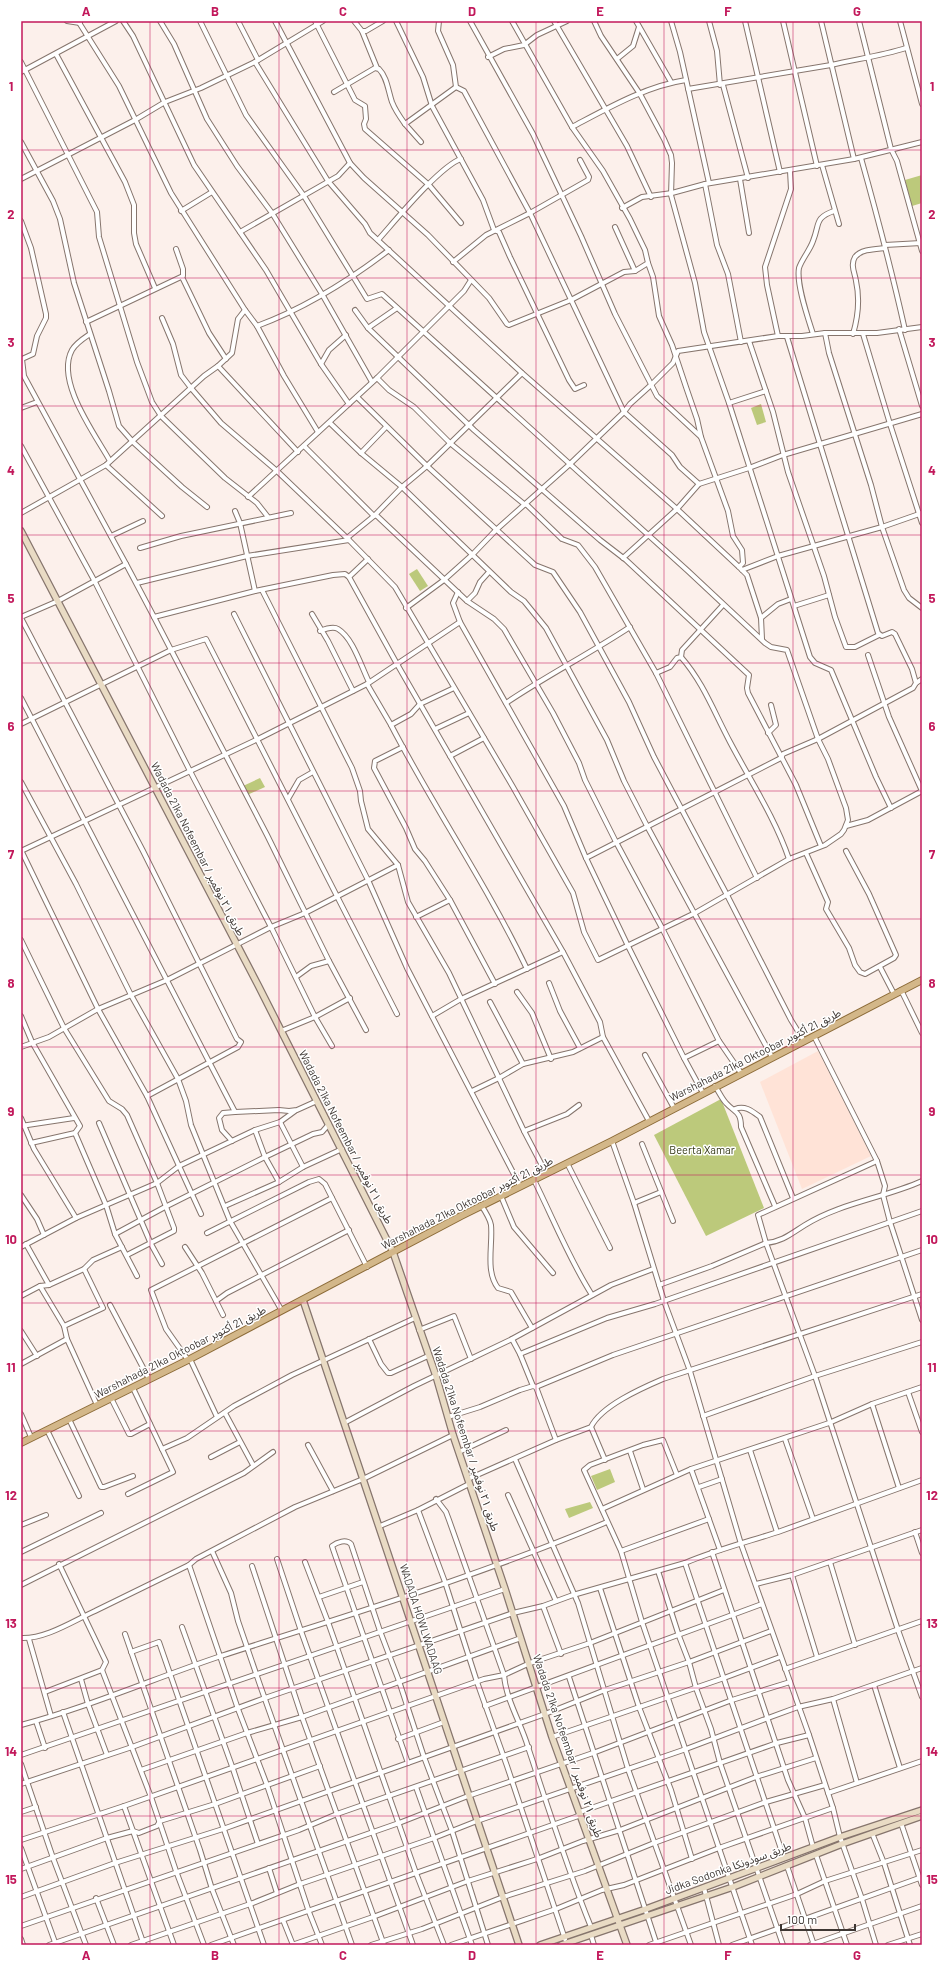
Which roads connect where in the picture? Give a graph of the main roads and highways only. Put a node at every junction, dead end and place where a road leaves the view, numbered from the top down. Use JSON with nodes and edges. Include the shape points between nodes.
{"nodes":[{"id":1,"x":922,"y":980,"type":"edge"},
{"id":2,"x":21,"y":1443,"type":"edge"}],
"edges":[{"from":1,"to":2,"type":"main road","name":"Warshahada 21ka Oktoobar طريق 21 أكتوبر","via":[[612,1141],[481,1205],[133,1388]]}]}
